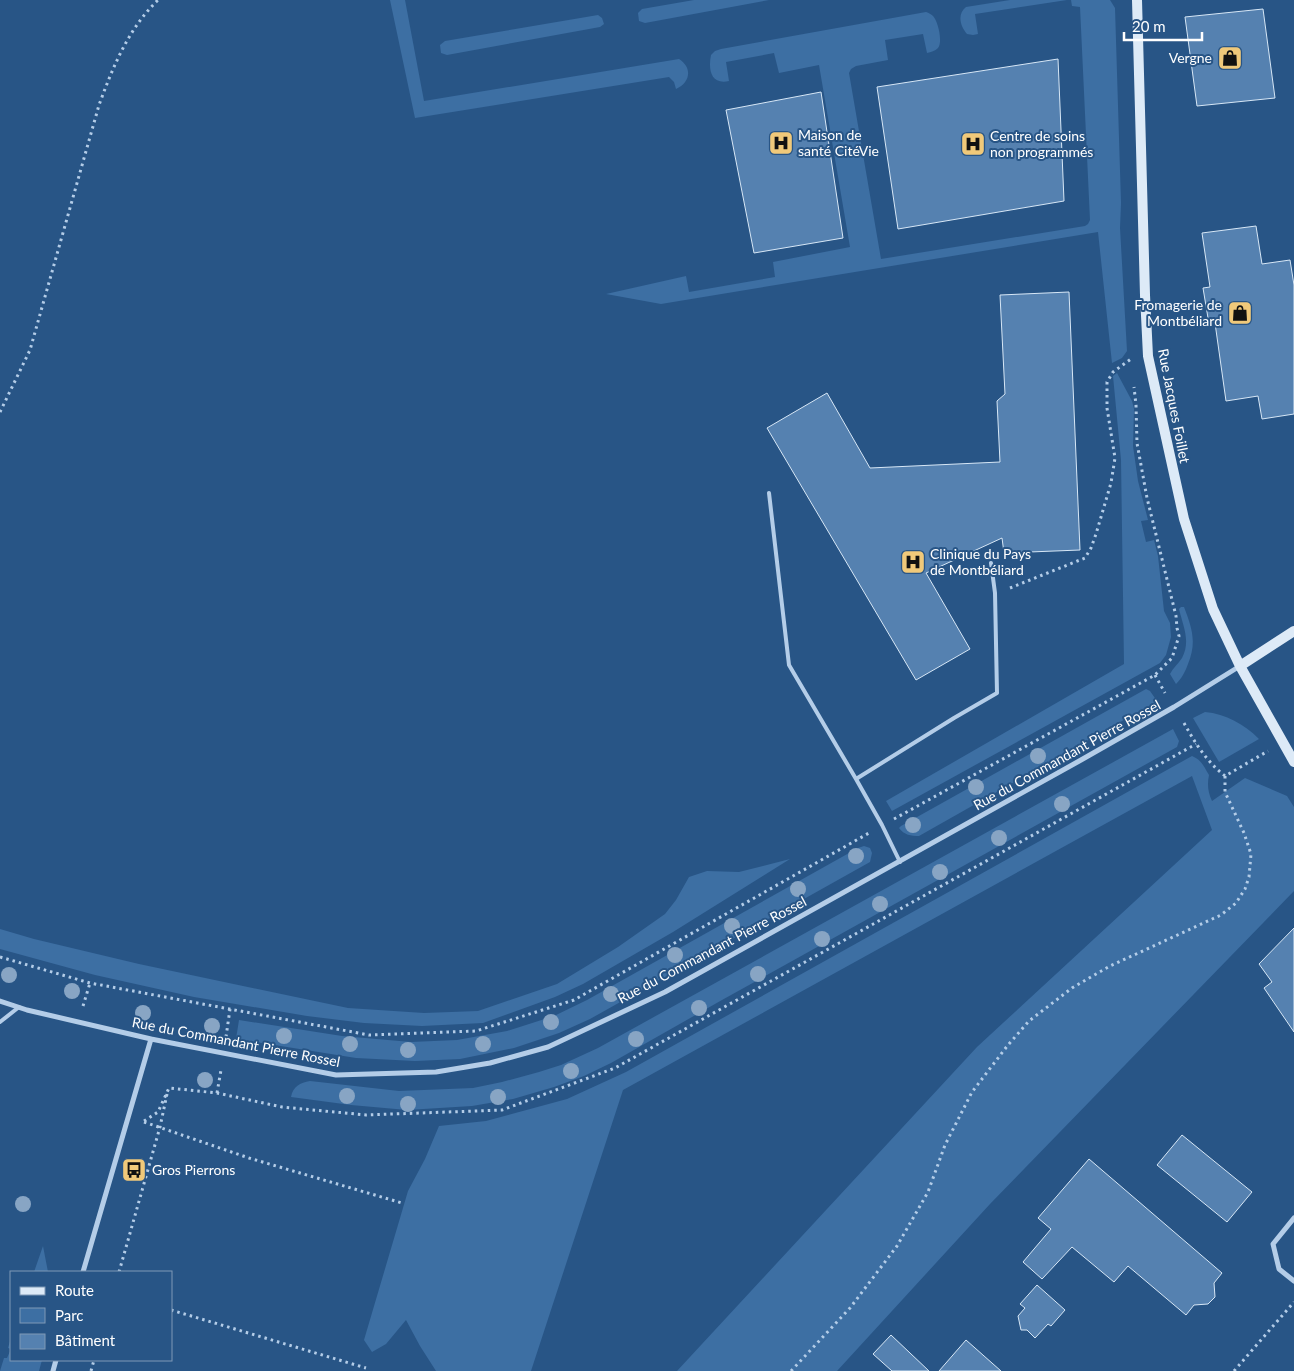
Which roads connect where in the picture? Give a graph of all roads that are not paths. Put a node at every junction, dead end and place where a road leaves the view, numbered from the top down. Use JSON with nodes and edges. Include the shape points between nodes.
{"nodes":[{"id":1,"x":1137,"y":0,"type":"edge"},
{"id":2,"x":769,"y":493,"type":"dead end"},
{"id":3,"x":991,"y":563,"type":"dead end"},
{"id":4,"x":1294,"y":631,"type":"edge"},
{"id":5,"x":1240,"y":666,"type":"junction"},
{"id":6,"x":1294,"y":762,"type":"edge"},
{"id":7,"x":856,"y":779,"type":"junction"},
{"id":8,"x":900,"y":862,"type":"junction"},
{"id":9,"x":0,"y":1001,"type":"edge"},
{"id":10,"x":19,"y":1007,"type":"junction"},
{"id":11,"x":0,"y":1022,"type":"edge"},
{"id":12,"x":151,"y":1039,"type":"junction"},
{"id":13,"x":1294,"y":1218,"type":"edge"},
{"id":14,"x":83,"y":1271,"type":"edge"},
{"id":15,"x":1294,"y":1281,"type":"edge"}],
"edges":[{"from":1,"to":5,"type":"main road","name":"Rue Jacques Foillet","via":[[1148,356],[1184,519],[1213,609]]},
{"from":2,"to":7,"type":"lane","via":[[789,665]]},
{"from":3,"to":7,"type":"lane","via":[[998,693]]},
{"from":4,"to":5,"type":"main road"},
{"from":5,"to":6,"type":"main road","name":"Rue Jacques Foillet"},
{"from":5,"to":8,"type":"street","name":"Rue du Commandant Pierre Rossel"},
{"from":7,"to":8,"type":"lane"},
{"from":8,"to":12,"type":"street","name":"Rue du Commandant Pierre Rossel","via":[[665,992],[548,1047],[490,1063],[436,1072],[336,1075]]},
{"from":9,"to":10,"type":"street","name":"Rue du Commandant Pierre Rossel"},
{"from":10,"to":11,"type":"lane"},
{"from":10,"to":12,"type":"street","name":"Rue du Commandant Pierre Rossel"},
{"from":12,"to":14,"type":"street"},
{"from":13,"to":15,"type":"street","via":[[1273,1244],[1279,1269]]}]}
